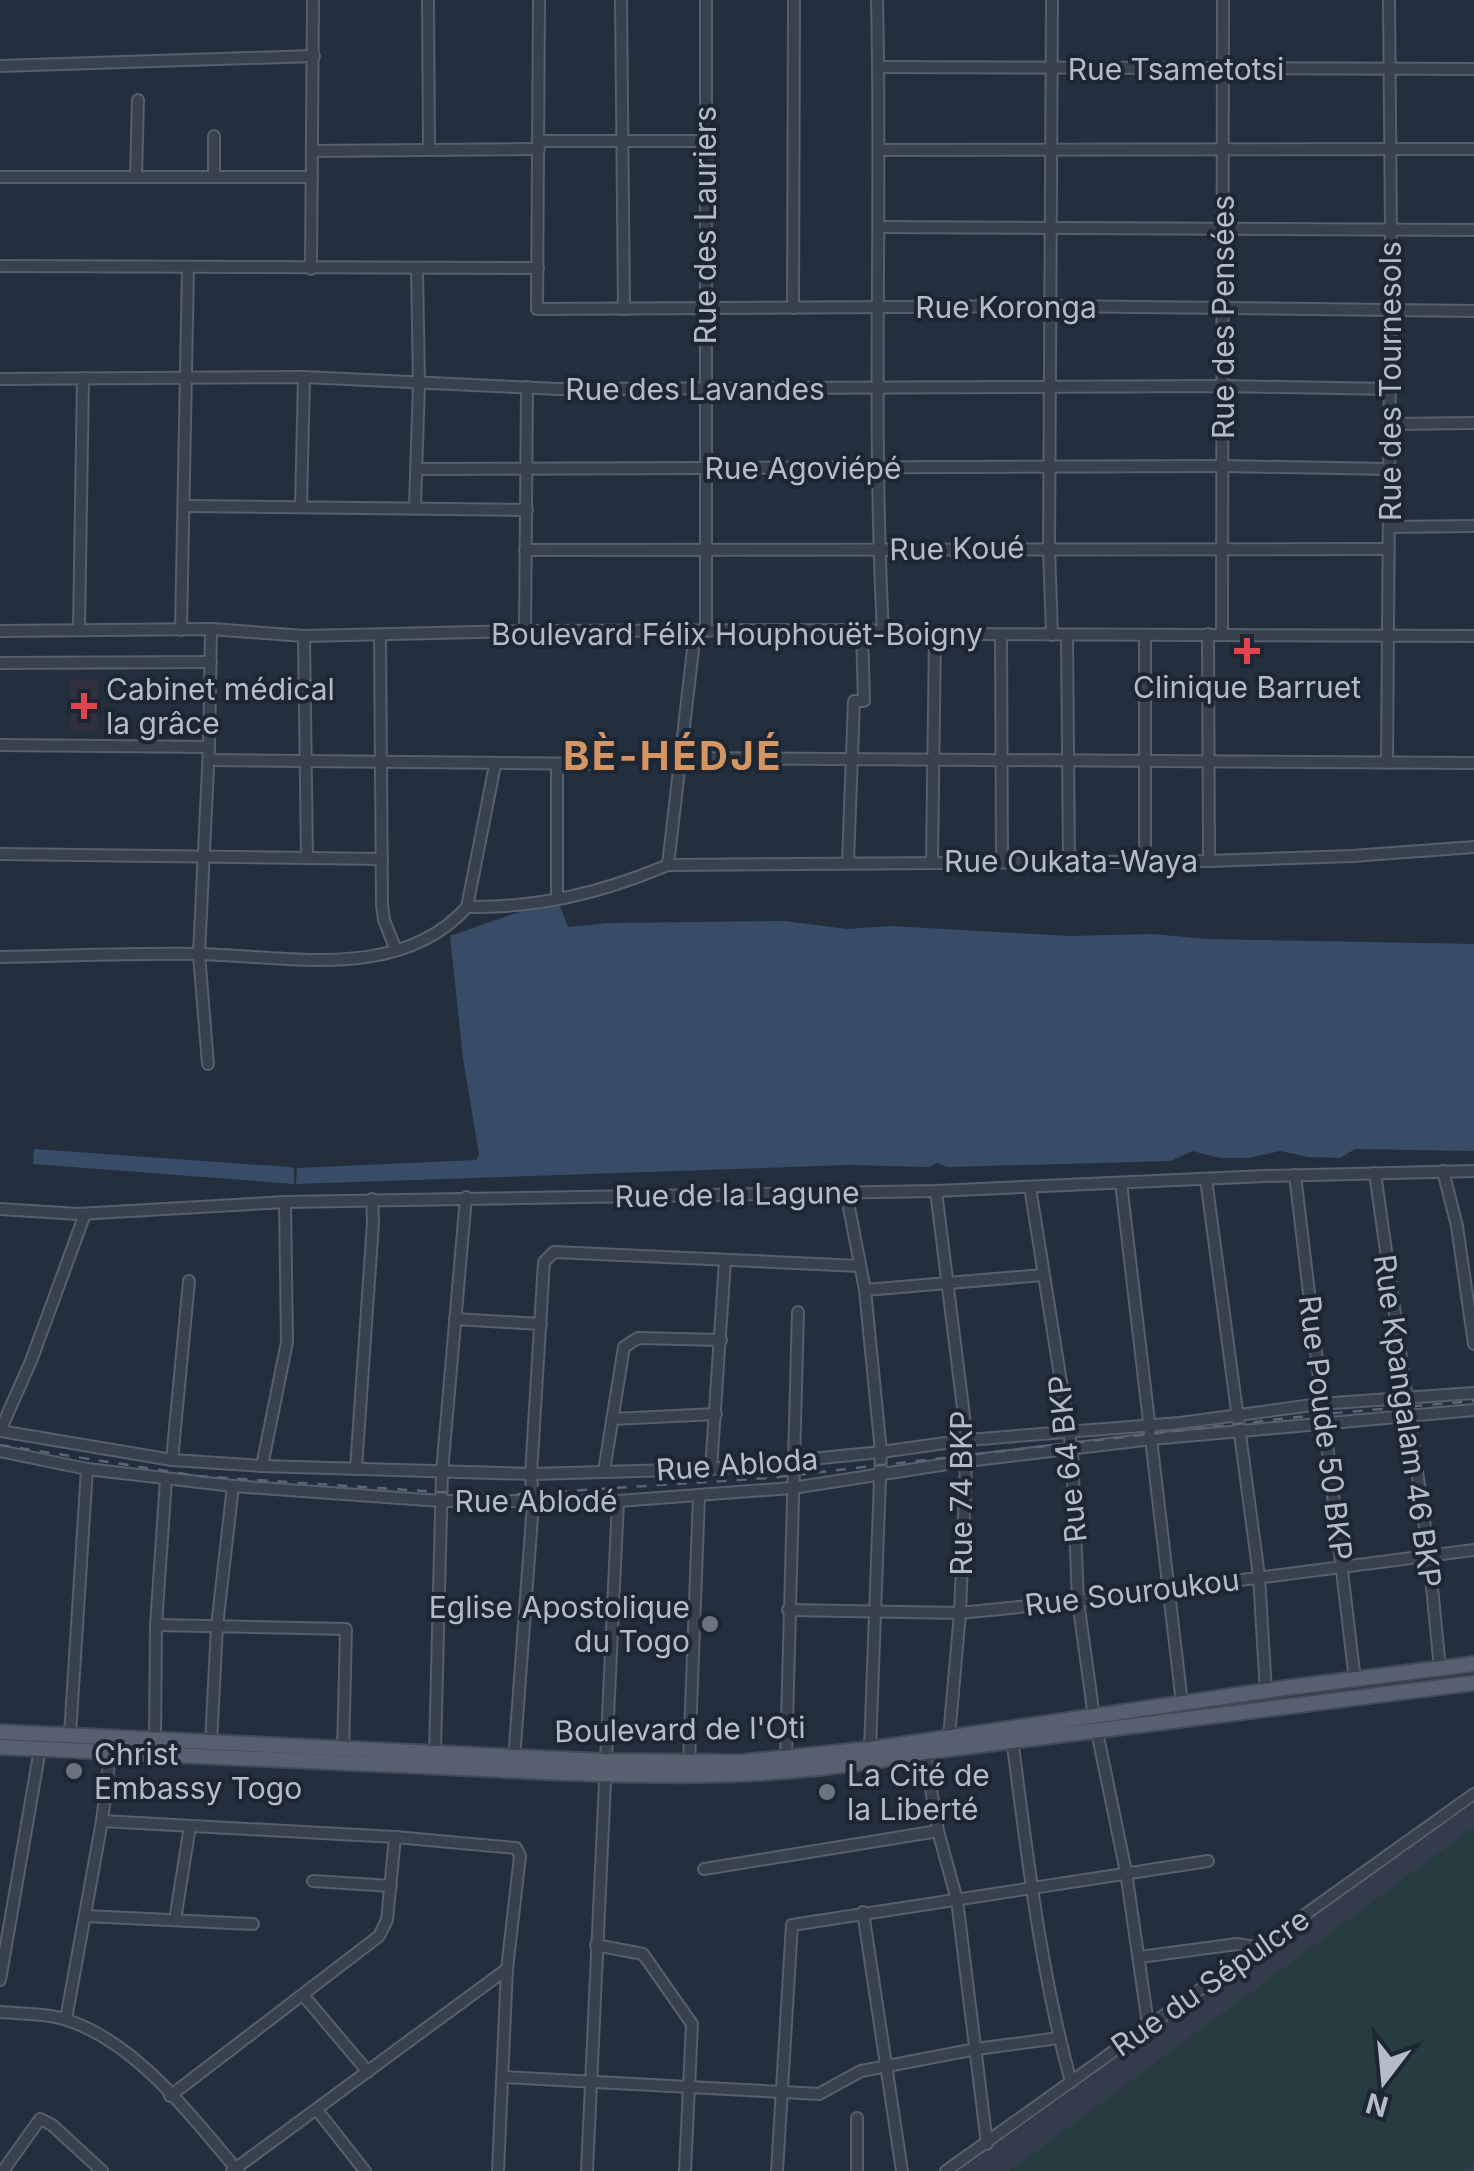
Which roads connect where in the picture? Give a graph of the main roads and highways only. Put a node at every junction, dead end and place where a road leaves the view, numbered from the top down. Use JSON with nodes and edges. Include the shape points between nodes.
{"nodes":[{"id":1,"x":1474,"y":1664,"type":"edge"},
{"id":2,"x":1474,"y":1683,"type":"edge"},
{"id":3,"x":1095,"y":1724,"type":"junction"},
{"id":4,"x":0,"y":1732,"type":"edge"},
{"id":5,"x":1012,"y":1735,"type":"junction"},
{"id":6,"x":111,"y":1744,"type":"junction"},
{"id":7,"x":0,"y":1746,"type":"edge"},
{"id":8,"x":924,"y":1746,"type":"junction"},
{"id":9,"x":343,"y":1757,"type":"junction"},
{"id":10,"x":513,"y":1764,"type":"junction"},
{"id":11,"x":603,"y":1768,"type":"junction"},
{"id":12,"x":742,"y":1769,"type":"junction"}],
"edges":[{"from":1,"to":3,"type":"main road","name":"Boulevard de l'Oti","via":[[1182,1703]]},
{"from":2,"to":3,"type":"main road","name":"Boulevard de l'Oti"},
{"from":3,"to":5,"type":"main road","name":"Boulevard de l'Oti"},
{"from":4,"to":6,"type":"main road","name":"Boulevard de l'Oti"},
{"from":5,"to":8,"type":"main road","name":"Boulevard de l'Oti"},
{"from":5,"to":8,"type":"main road","name":"Boulevard de l'Oti","via":[[949,1736]]},
{"from":6,"to":7,"type":"main road","name":"Boulevard de l'Oti"},
{"from":6,"to":9,"type":"main road","name":"Boulevard de l'Oti"},
{"from":6,"to":9,"type":"main road","name":"Boulevard de l'Oti","via":[[155,1740]]},
{"from":8,"to":12,"type":"main road","name":"Boulevard de l'Oti"},
{"from":8,"to":12,"type":"main road","name":"Boulevard de l'Oti","via":[[871,1763]]},
{"from":9,"to":10,"type":"main road","name":"Boulevard de l'Oti"},
{"from":9,"to":10,"type":"main road","name":"Boulevard de l'Oti","via":[[435,1752]]},
{"from":10,"to":11,"type":"main road","name":"Boulevard de l'Oti"},
{"from":11,"to":12,"type":"main road","name":"Boulevard de l'Oti"},
{"from":11,"to":12,"type":"main road","name":"Boulevard de l'Oti","via":[[689,1762]]}]}
